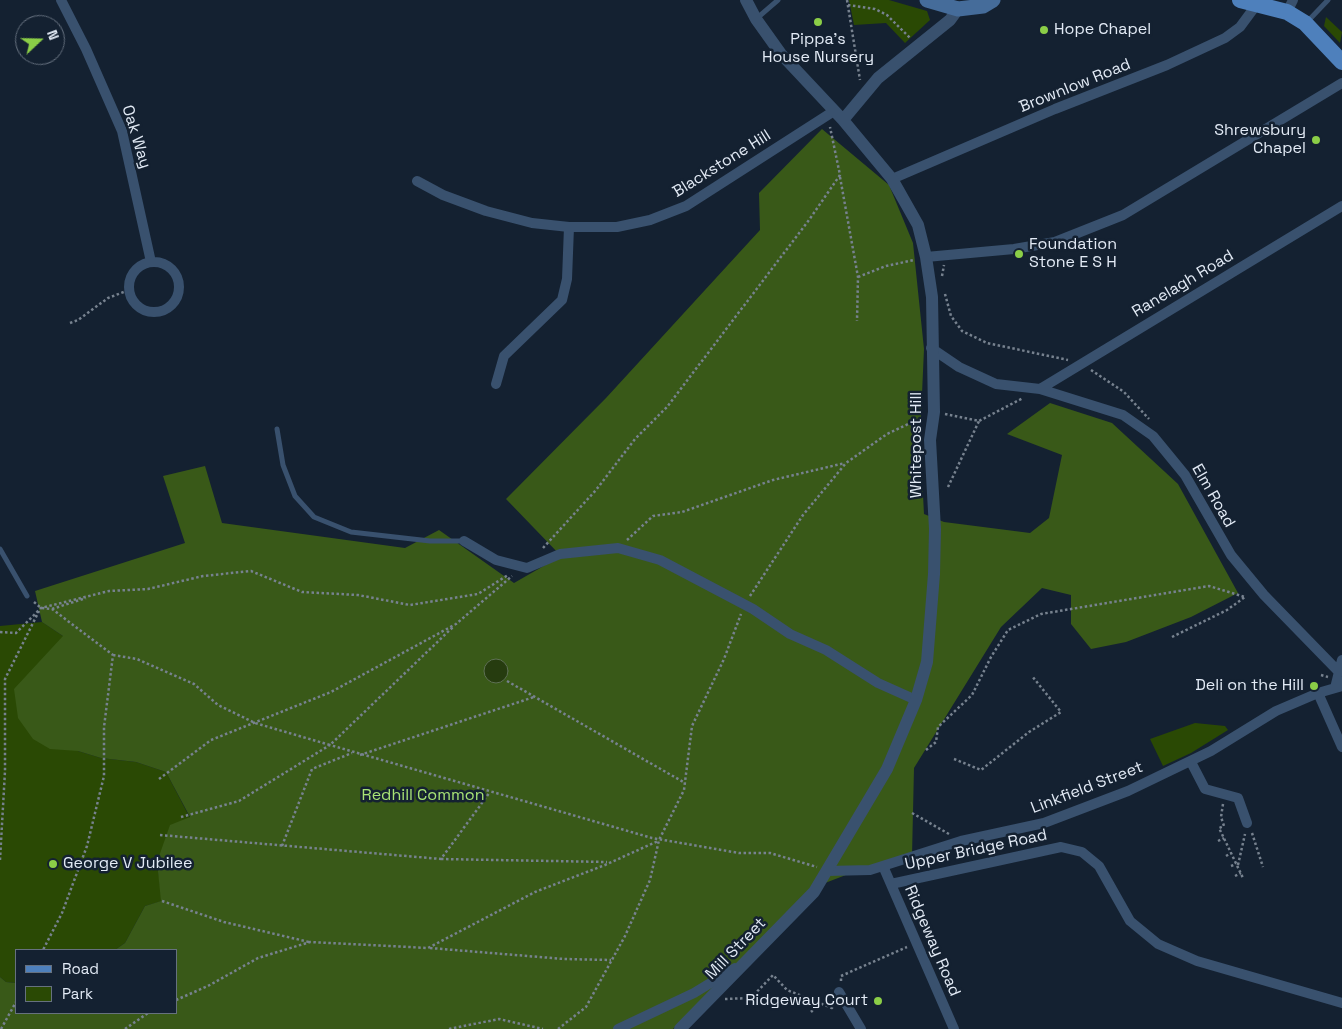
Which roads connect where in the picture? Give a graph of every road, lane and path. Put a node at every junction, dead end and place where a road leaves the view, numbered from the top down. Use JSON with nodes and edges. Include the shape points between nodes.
{"nodes":[{"id":1,"x":61,"y":0,"type":"edge"},
{"id":2,"x":746,"y":0,"type":"edge"},
{"id":3,"x":778,"y":0,"type":"edge"},
{"id":4,"x":847,"y":0,"type":"edge"},
{"id":5,"x":927,"y":0,"type":"edge"},
{"id":6,"x":994,"y":0,"type":"edge"},
{"id":7,"x":1240,"y":0,"type":"edge"},
{"id":8,"x":1328,"y":0,"type":"edge"},
{"id":9,"x":1257,"y":4,"type":"junction"},
{"id":10,"x":848,"y":5,"type":"junction"},
{"id":11,"x":963,"y":5,"type":"edge"},
{"id":12,"x":1290,"y":6,"type":"edge"},
{"id":13,"x":756,"y":19,"type":"junction"},
{"id":14,"x":1305,"y":24,"type":"junction"},
{"id":15,"x":917,"y":46,"type":"junction"},
{"id":16,"x":1342,"y":62,"type":"edge"},
{"id":17,"x":858,"y":72,"type":"dead end"},
{"id":18,"x":1342,"y":83,"type":"edge"},
{"id":19,"x":834,"y":115,"type":"junction"},
{"id":20,"x":840,"y":175,"type":"junction"},
{"id":21,"x":892,"y":179,"type":"junction"},
{"id":22,"x":417,"y":181,"type":"dead end"},
{"id":23,"x":1342,"y":206,"type":"edge"},
{"id":24,"x":569,"y":227,"type":"junction"},
{"id":25,"x":943,"y":256,"type":"junction"},
{"id":26,"x":926,"y":257,"type":"junction"},
{"id":27,"x":151,"y":262,"type":"junction"},
{"id":28,"x":858,"y":277,"type":"junction"},
{"id":29,"x":943,"y":284,"type":"dead end"},
{"id":30,"x":129,"y":290,"type":"junction"},
{"id":31,"x":945,"y":292,"type":"dead end"},
{"id":32,"x":857,"y":321,"type":"dead end"},
{"id":33,"x":70,"y":323,"type":"dead end"},
{"id":34,"x":931,"y":348,"type":"junction"},
{"id":35,"x":1081,"y":363,"type":"junction"},
{"id":36,"x":496,"y":384,"type":"dead end"},
{"id":37,"x":1040,"y":389,"type":"junction"},
{"id":38,"x":979,"y":421,"type":"dead end"},
{"id":39,"x":1154,"y":425,"type":"dead end"},
{"id":40,"x":277,"y":429,"type":"dead end"},
{"id":41,"x":948,"y":487,"type":"dead end"},
{"id":42,"x":464,"y":541,"type":"joint"},
{"id":43,"x":618,"y":548,"type":"junction"},
{"id":44,"x":0,"y":549,"type":"edge"},
{"id":45,"x":528,"y":568,"type":"junction"},
{"id":46,"x":109,"y":591,"type":"junction"},
{"id":47,"x":26,"y":596,"type":"dead end"},
{"id":48,"x":744,"y":604,"type":"junction"},
{"id":49,"x":41,"y":608,"type":"junction"},
{"id":50,"x":52,"y":609,"type":"junction"},
{"id":51,"x":456,"y":624,"type":"junction"},
{"id":52,"x":0,"y":632,"type":"edge"},
{"id":53,"x":1172,"y":637,"type":"dead end"},
{"id":54,"x":113,"y":655,"type":"junction"},
{"id":55,"x":1342,"y":660,"type":"edge"},
{"id":56,"x":1339,"y":672,"type":"junction"},
{"id":57,"x":1032,"y":676,"type":"dead end"},
{"id":58,"x":507,"y":681,"type":"dead end"},
{"id":59,"x":1339,"y":687,"type":"edge"},
{"id":60,"x":1318,"y":693,"type":"junction"},
{"id":61,"x":534,"y":696,"type":"junction"},
{"id":62,"x":916,"y":700,"type":"junction"},
{"id":63,"x":255,"y":723,"type":"junction"},
{"id":64,"x":330,"y":745,"type":"junction"},
{"id":65,"x":1342,"y":747,"type":"edge"},
{"id":66,"x":926,"y":750,"type":"dead end"},
{"id":67,"x":352,"y":753,"type":"junction"},
{"id":68,"x":359,"y":755,"type":"junction"},
{"id":69,"x":954,"y":759,"type":"dead end"},
{"id":70,"x":1191,"y":762,"type":"junction"},
{"id":71,"x":159,"y":779,"type":"dead end"},
{"id":72,"x":684,"y":782,"type":"junction"},
{"id":73,"x":490,"y":792,"type":"junction"},
{"id":74,"x":1224,"y":794,"type":"junction"},
{"id":75,"x":912,"y":813,"type":"dead end"},
{"id":76,"x":180,"y":817,"type":"dead end"},
{"id":77,"x":1247,"y":823,"type":"junction"},
{"id":78,"x":160,"y":835,"type":"dead end"},
{"id":79,"x":1224,"y":838,"type":"junction"},
{"id":80,"x":659,"y":840,"type":"junction"},
{"id":81,"x":961,"y":841,"type":"junction"},
{"id":82,"x":1218,"y":841,"type":"dead end"},
{"id":83,"x":282,"y":846,"type":"junction"},
{"id":84,"x":1231,"y":853,"type":"junction"},
{"id":85,"x":1226,"y":856,"type":"dead end"},
{"id":86,"x":441,"y":859,"type":"junction"},
{"id":87,"x":0,"y":860,"type":"edge"},
{"id":88,"x":610,"y":862,"type":"junction"},
{"id":89,"x":1237,"y":865,"type":"junction"},
{"id":90,"x":883,"y":866,"type":"junction"},
{"id":91,"x":1231,"y":866,"type":"dead end"},
{"id":92,"x":1263,"y":868,"type":"dead end"},
{"id":93,"x":827,"y":871,"type":"junction"},
{"id":94,"x":1241,"y":873,"type":"junction"},
{"id":95,"x":1235,"y":876,"type":"dead end"},
{"id":96,"x":1243,"y":878,"type":"dead end"},
{"id":97,"x":891,"y":884,"type":"junction"},
{"id":98,"x":814,"y":892,"type":"joint"},
{"id":99,"x":162,"y":901,"type":"dead end"},
{"id":100,"x":310,"y":942,"type":"junction"},
{"id":101,"x":918,"y":943,"type":"junction"},
{"id":102,"x":428,"y":948,"type":"junction"},
{"id":103,"x":44,"y":949,"type":"edge"},
{"id":104,"x":611,"y":960,"type":"junction"},
{"id":105,"x":749,"y":960,"type":"junction"},
{"id":106,"x":839,"y":992,"type":"junction"},
{"id":107,"x":178,"y":999,"type":"edge"},
{"id":108,"x":728,"y":999,"type":"dead end"},
{"id":109,"x":820,"y":1003,"type":"junction"},
{"id":110,"x":1342,"y":1003,"type":"edge"},
{"id":111,"x":15,"y":1004,"type":"edge"},
{"id":112,"x":811,"y":1012,"type":"dead end"},
{"id":113,"x":146,"y":1014,"type":"edge"},
{"id":114,"x":0,"y":1029,"type":"edge"},
{"id":115,"x":124,"y":1029,"type":"edge"},
{"id":116,"x":449,"y":1029,"type":"edge"},
{"id":117,"x":543,"y":1029,"type":"edge"},
{"id":118,"x":558,"y":1029,"type":"edge"},
{"id":119,"x":618,"y":1029,"type":"edge"},
{"id":120,"x":680,"y":1029,"type":"edge"},
{"id":121,"x":861,"y":1029,"type":"edge"},
{"id":122,"x":954,"y":1029,"type":"edge"}],
"edges":[{"from":1,"to":27,"type":"street","name":"Oak Way","via":[[122,131]]},
{"from":2,"to":13,"type":"street","name":"Whitepost Hill"},
{"from":3,"to":13,"type":"lane"},
{"from":4,"to":10,"type":"path"},
{"from":5,"to":11,"type":"main road"},
{"from":6,"to":11,"type":"main road","via":[[983,6]]},
{"from":7,"to":9,"type":"main road"},
{"from":8,"to":14,"type":"lane"},
{"from":9,"to":12,"type":"main road"},
{"from":9,"to":21,"type":"street","name":"Brownlow Road","via":[[1240,26],[1216,42]]},
{"from":10,"to":15,"type":"path","via":[[875,9],[888,15]]},
{"from":10,"to":17,"type":"path"},
{"from":11,"to":15,"type":"street","via":[[950,20]]},
{"from":12,"to":14,"type":"main road"},
{"from":13,"to":19,"type":"street","name":"Whitepost Hill","via":[[787,62]]},
{"from":14,"to":16,"type":"main road"},
{"from":15,"to":19,"type":"street"},
{"from":18,"to":25,"type":"street","via":[[1123,215],[1055,242]]},
{"from":19,"to":20,"type":"path"},
{"from":19,"to":21,"type":"street","name":"Whitepost Hill"},
{"from":19,"to":24,"type":"street","name":"Blackstone Hill","via":[[686,206],[650,220],[616,227]]},
{"from":20,"to":28,"type":"path"},
{"from":20,"to":45,"type":"path","via":[[667,407],[634,439],[596,490]]},
{"from":21,"to":26,"type":"street","name":"Whitepost Hill","via":[[918,225]]},
{"from":22,"to":24,"type":"street","name":"Blackstone Hill","via":[[486,211],[532,223]]},
{"from":23,"to":35,"type":"street","name":"Ranelagh Road"},
{"from":24,"to":36,"type":"street","via":[[567,279],[562,300],[504,356]]},
{"from":25,"to":26,"type":"street"},
{"from":25,"to":29,"type":"path"},
{"from":26,"to":28,"type":"path","via":[[886,266]]},
{"from":26,"to":34,"type":"street","name":"Whitepost Hill","via":[[932,297]]},
{"from":27,"to":30,"type":"street","via":[[132,275]]},
{"from":27,"to":30,"type":"street","via":[[160,263],[174,272],[179,288],[174,303],[167,309],[151,312],[136,304]]},
{"from":28,"to":32,"type":"path"},
{"from":30,"to":33,"type":"path","via":[[108,298]]},
{"from":31,"to":35,"type":"path","via":[[951,316],[962,331],[987,343]]},
{"from":34,"to":37,"type":"street","name":"Elm Road","via":[[959,367],[996,384]]},
{"from":34,"to":62,"type":"street","name":"Whitepost Hill","via":[[934,574],[927,662]]},
{"from":35,"to":37,"type":"street","name":"Ranelagh Road"},
{"from":35,"to":39,"type":"path","via":[[1124,392]]},
{"from":37,"to":56,"type":"street","name":"Elm Road","via":[[1123,415],[1153,436],[1186,474],[1231,555],[1264,595]]},
{"from":38,"to":41,"type":"path"},
{"from":40,"to":42,"type":"lane","via":[[282,465],[295,496],[314,517],[351,532],[430,541]]},
{"from":42,"to":45,"type":"street","via":[[496,560]]},
{"from":43,"to":45,"type":"street","via":[[560,554]]},
{"from":43,"to":48,"type":"street","via":[[660,560]]},
{"from":43,"to":48,"type":"path","via":[[653,516],[682,512],[773,480],[846,463],[803,515]]},
{"from":44,"to":47,"type":"lane"},
{"from":46,"to":49,"type":"path"},
{"from":46,"to":50,"type":"path"},
{"from":46,"to":51,"type":"path","via":[[148,589],[203,576],[251,571],[302,592],[358,595],[410,605],[478,594],[517,572]]},
{"from":48,"to":62,"type":"street","via":[[790,634],[826,650],[878,683]]},
{"from":48,"to":72,"type":"path","via":[[724,659],[692,726]]},
{"from":49,"to":50,"type":"path"},
{"from":49,"to":52,"type":"path","via":[[16,632]]},
{"from":49,"to":87,"type":"path","via":[[5,680]]},
{"from":50,"to":54,"type":"path"},
{"from":51,"to":63,"type":"path","via":[[331,692]]},
{"from":51,"to":64,"type":"path"},
{"from":53,"to":66,"type":"path","via":[[1227,610],[1245,597],[1209,586],[1041,614],[1008,630],[972,695],[938,727],[936,742]]},
{"from":54,"to":63,"type":"path","via":[[137,659],[194,684],[218,705]]},
{"from":54,"to":103,"type":"path","via":[[104,727],[104,776],[87,846],[62,913]]},
{"from":55,"to":56,"type":"street"},
{"from":56,"to":59,"type":"street"},
{"from":57,"to":69,"type":"path","via":[[1062,712],[1029,732],[981,770]]},
{"from":58,"to":61,"type":"path"},
{"from":59,"to":60,"type":"street","name":"Linkfield Street"},
{"from":60,"to":65,"type":"street"},
{"from":60,"to":70,"type":"street","name":"Linkfield Street","via":[[1259,720]]},
{"from":61,"to":68,"type":"path"},
{"from":61,"to":72,"type":"path"},
{"from":62,"to":93,"type":"street","name":"Whitepost Hill","via":[[887,769]]},
{"from":63,"to":64,"type":"path"},
{"from":63,"to":71,"type":"path","via":[[211,740]]},
{"from":64,"to":67,"type":"path"},
{"from":64,"to":76,"type":"path","via":[[239,801]]},
{"from":67,"to":68,"type":"path"},
{"from":67,"to":83,"type":"path","via":[[312,769]]},
{"from":68,"to":73,"type":"path"},
{"from":70,"to":74,"type":"street","via":[[1205,789]]},
{"from":70,"to":81,"type":"street","name":"Linkfield Street","via":[[1128,791],[1044,823]]},
{"from":72,"to":80,"type":"path","via":[[684,790]]},
{"from":73,"to":80,"type":"path"},
{"from":73,"to":86,"type":"path"},
{"from":74,"to":77,"type":"street","via":[[1238,798]]},
{"from":74,"to":79,"type":"path","via":[[1221,817],[1224,826],[1219,828]]},
{"from":75,"to":81,"type":"path"},
{"from":77,"to":89,"type":"path"},
{"from":77,"to":92,"type":"path"},
{"from":78,"to":83,"type":"path"},
{"from":79,"to":82,"type":"path"},
{"from":79,"to":84,"type":"path"},
{"from":80,"to":88,"type":"path"},
{"from":80,"to":93,"type":"path","via":[[739,853],[770,852]]},
{"from":80,"to":104,"type":"path","via":[[650,880]]},
{"from":81,"to":90,"type":"street","name":"Linkfield Street"},
{"from":83,"to":86,"type":"path"},
{"from":84,"to":85,"type":"path"},
{"from":84,"to":89,"type":"path"},
{"from":86,"to":88,"type":"path"},
{"from":88,"to":102,"type":"path","via":[[535,892]]},
{"from":89,"to":91,"type":"path"},
{"from":89,"to":94,"type":"path"},
{"from":90,"to":93,"type":"street","name":"Linkfield Street","via":[[870,870]]},
{"from":90,"to":97,"type":"street","name":"Ridgeway Road"},
{"from":93,"to":98,"type":"street","name":"Whitepost Hill"},
{"from":94,"to":95,"type":"path"},
{"from":94,"to":96,"type":"path"},
{"from":97,"to":101,"type":"street","name":"Ridgeway Road"},
{"from":97,"to":110,"type":"street","name":"Upper Bridge Road","via":[[1061,847],[1082,852],[1099,866],[1130,921],[1158,944],[1197,961]]},
{"from":98,"to":105,"type":"street","name":"Mill Street"},
{"from":99,"to":100,"type":"path","via":[[224,922]]},
{"from":100,"to":102,"type":"path"},
{"from":100,"to":107,"type":"path","via":[[258,958]]},
{"from":101,"to":106,"type":"path","via":[[841,976]]},
{"from":101,"to":122,"type":"street","name":"Ridgeway Road"},
{"from":102,"to":104,"type":"path","via":[[564,960]]},
{"from":104,"to":118,"type":"path","via":[[586,1007]]},
{"from":105,"to":119,"type":"street","via":[[694,993]]},
{"from":105,"to":120,"type":"street","name":"Mill Street"},
{"from":106,"to":109,"type":"path","via":[[832,1008]]},
{"from":106,"to":121,"type":"street"},
{"from":108,"to":109,"type":"path","via":[[751,998],[773,975],[788,990]]},
{"from":109,"to":112,"type":"path"},
{"from":111,"to":114,"type":"path"},
{"from":113,"to":115,"type":"path"},
{"from":116,"to":117,"type":"path","via":[[499,1020]]}]}
